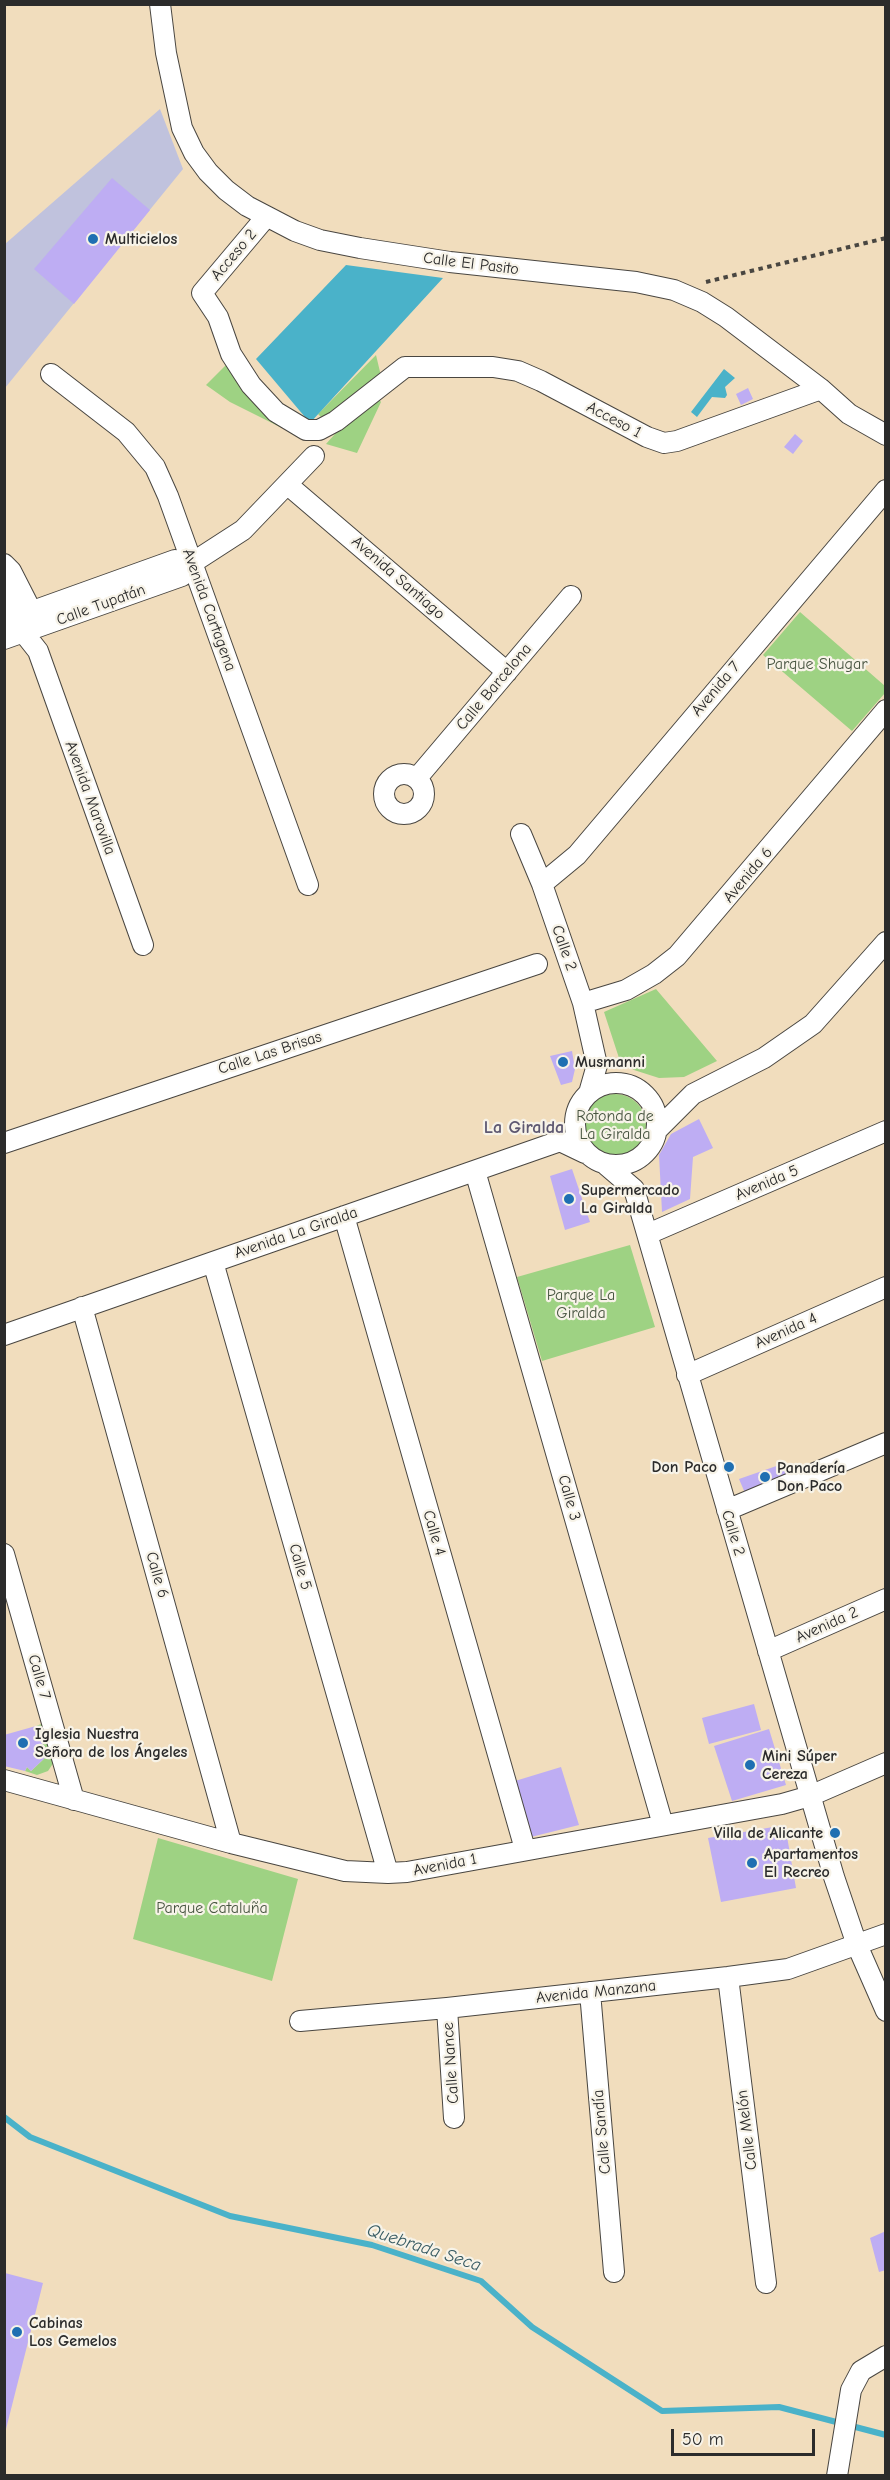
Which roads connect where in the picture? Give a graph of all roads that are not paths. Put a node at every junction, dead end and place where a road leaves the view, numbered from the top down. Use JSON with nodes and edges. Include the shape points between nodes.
{"nodes":[{"id":1,"x":160,"y":4,"type":"edge"},
{"id":2,"x":266,"y":217,"type":"junction"},
{"id":3,"x":405,"y":367,"type":"joint"},
{"id":4,"x":51,"y":374,"type":"dead end"},
{"id":5,"x":821,"y":389,"type":"junction"},
{"id":6,"x":885,"y":435,"type":"edge"},
{"id":7,"x":314,"y":456,"type":"dead end"},
{"id":8,"x":288,"y":485,"type":"junction"},
{"id":9,"x":885,"y":490,"type":"edge"},
{"id":10,"x":192,"y":563,"type":"junction"},
{"id":11,"x":4,"y":564,"type":"edge"},
{"id":12,"x":4,"y":589,"type":"edge"},
{"id":13,"x":571,"y":596,"type":"dead end"},
{"id":14,"x":20,"y":624,"type":"edge"},
{"id":15,"x":507,"y":672,"type":"junction"},
{"id":16,"x":885,"y":710,"type":"edge"},
{"id":17,"x":417,"y":778,"type":"dead end"},
{"id":18,"x":521,"y":834,"type":"dead end"},
{"id":19,"x":542,"y":884,"type":"junction"},
{"id":20,"x":308,"y":885,"type":"dead end"},
{"id":21,"x":885,"y":942,"type":"edge"},
{"id":22,"x":143,"y":945,"type":"dead end"},
{"id":23,"x":537,"y":964,"type":"dead end"},
{"id":24,"x":582,"y":1004,"type":"junction"},
{"id":25,"x":597,"y":1065,"type":"junction"},
{"id":26,"x":621,"y":1083,"type":"junction"},
{"id":27,"x":589,"y":1093,"type":"junction"},
{"id":28,"x":693,"y":1094,"type":"junction"},
{"id":29,"x":647,"y":1095,"type":"junction"},
{"id":30,"x":575,"y":1118,"type":"junction"},
{"id":31,"x":658,"y":1129,"type":"junction"},
{"id":32,"x":885,"y":1131,"type":"edge"},
{"id":33,"x":560,"y":1141,"type":"junction"},
{"id":34,"x":4,"y":1143,"type":"edge"},
{"id":35,"x":648,"y":1149,"type":"junction"},
{"id":36,"x":585,"y":1153,"type":"junction"},
{"id":37,"x":606,"y":1165,"type":"junction"},
{"id":38,"x":475,"y":1171,"type":"junction"},
{"id":39,"x":634,"y":1189,"type":"junction"},
{"id":40,"x":344,"y":1216,"type":"junction"},
{"id":41,"x":648,"y":1234,"type":"junction"},
{"id":42,"x":213,"y":1262,"type":"junction"},
{"id":43,"x":885,"y":1287,"type":"edge"},
{"id":44,"x":82,"y":1307,"type":"junction"},
{"id":45,"x":4,"y":1335,"type":"edge"},
{"id":46,"x":687,"y":1375,"type":"junction"},
{"id":47,"x":885,"y":1443,"type":"edge"},
{"id":48,"x":727,"y":1510,"type":"junction"},
{"id":49,"x":4,"y":1554,"type":"edge"},
{"id":50,"x":885,"y":1599,"type":"edge"},
{"id":51,"x":768,"y":1651,"type":"junction"},
{"id":52,"x":885,"y":1763,"type":"edge"},
{"id":53,"x":4,"y":1780,"type":"edge"},
{"id":54,"x":810,"y":1796,"type":"junction"},
{"id":55,"x":74,"y":1800,"type":"junction"},
{"id":56,"x":663,"y":1825,"type":"junction"},
{"id":57,"x":231,"y":1843,"type":"junction"},
{"id":58,"x":525,"y":1849,"type":"junction"},
{"id":59,"x":388,"y":1873,"type":"junction"},
{"id":60,"x":885,"y":1934,"type":"edge"},
{"id":61,"x":857,"y":1945,"type":"junction"},
{"id":62,"x":728,"y":1977,"type":"junction"},
{"id":63,"x":590,"y":1992,"type":"junction"},
{"id":64,"x":447,"y":2008,"type":"junction"},
{"id":65,"x":885,"y":2011,"type":"edge"},
{"id":66,"x":300,"y":2021,"type":"dead end"},
{"id":67,"x":454,"y":2118,"type":"dead end"},
{"id":68,"x":614,"y":2272,"type":"dead end"},
{"id":69,"x":766,"y":2283,"type":"dead end"},
{"id":70,"x":885,"y":2356,"type":"edge"},
{"id":71,"x":837,"y":2475,"type":"edge"}],
"edges":[{"from":1,"to":2,"type":"street","name":"Calle El Pasito","via":[[174,95],[182,128],[194,153],[226,190]]},
{"from":2,"to":3,"type":"street","name":"Acceso 2","via":[[202,293],[218,316],[231,354],[251,385],[276,412],[306,430],[319,430],[336,422]]},
{"from":2,"to":5,"type":"street","name":"Calle El Pasito","via":[[321,240],[360,248],[674,290],[726,317]]},
{"from":3,"to":5,"type":"street","name":"Acceso 1","via":[[493,367],[518,372],[664,443]]},
{"from":4,"to":10,"type":"street","name":"Avenida Cartagena","via":[[126,432],[149,458],[168,496]]},
{"from":5,"to":6,"type":"street","name":"Calle El Pasito","via":[[849,414]]},
{"from":7,"to":8,"type":"street","name":"Calle Tupatán"},
{"from":8,"to":10,"type":"street","name":"Calle Tupatán","via":[[243,530]]},
{"from":8,"to":15,"type":"street","name":"Avenida Santiago"},
{"from":9,"to":19,"type":"street","name":"Avenida 7","via":[[577,855]]},
{"from":10,"to":14,"type":"street","name":"Calle Tupatán","via":[[182,576]]},
{"from":10,"to":20,"type":"street","name":"Avenida Cartagena"},
{"from":11,"to":14,"type":"street","name":"Avenida Maravilla","via":[[11,571]]},
{"from":12,"to":14,"type":"street","name":"Avenida Maravilla"},
{"from":13,"to":15,"type":"street","name":"Calle Barcelona"},
{"from":14,"to":22,"type":"street","name":"Avenida Maravilla","via":[[38,651]]},
{"from":15,"to":17,"type":"street","name":"Calle Barcelona"},
{"from":16,"to":24,"type":"street","name":"Avenida 6","via":[[677,956],[626,990]]},
{"from":18,"to":19,"type":"street","name":"Calle 2"},
{"from":19,"to":24,"type":"street","name":"Calle 2"},
{"from":21,"to":28,"type":"street","via":[[813,1023],[764,1058]]},
{"from":23,"to":34,"type":"street","name":"Calle Las Brisas"},
{"from":24,"to":25,"type":"street","name":"Calle 2"},
{"from":25,"to":26,"type":"street"},
{"from":25,"to":27,"type":"street"},
{"from":26,"to":27,"type":"street","via":[[610,1082]]},
{"from":26,"to":29,"type":"street"},
{"from":27,"to":30,"type":"street"},
{"from":28,"to":29,"type":"street","via":[[668,1098]]},
{"from":28,"to":31,"type":"street"},
{"from":29,"to":31,"type":"street","via":[[659,1117]]},
{"from":30,"to":33,"type":"street"},
{"from":30,"to":36,"type":"street","via":[[575,1133]]},
{"from":31,"to":35,"type":"street"},
{"from":32,"to":41,"type":"street","name":"Avenida 5"},
{"from":33,"to":36,"type":"street"},
{"from":33,"to":38,"type":"street","name":"Avenida La Giralda"},
{"from":35,"to":37,"type":"street","via":[[630,1162]]},
{"from":35,"to":39,"type":"street"},
{"from":36,"to":37,"type":"street"},
{"from":37,"to":39,"type":"street"},
{"from":38,"to":40,"type":"street","name":"Avenida La Giralda"},
{"from":38,"to":56,"type":"street","name":"Calle 3"},
{"from":39,"to":41,"type":"street","name":"Calle 2"},
{"from":40,"to":42,"type":"street","name":"Avenida La Giralda"},
{"from":40,"to":58,"type":"street","name":"Calle 4"},
{"from":41,"to":46,"type":"street","name":"Calle 2"},
{"from":42,"to":44,"type":"street","name":"Avenida La Giralda"},
{"from":42,"to":59,"type":"street","name":"Calle 5"},
{"from":43,"to":46,"type":"street","name":"Avenida 4"},
{"from":44,"to":45,"type":"street","name":"Avenida La Giralda"},
{"from":44,"to":57,"type":"street","name":"Calle 6"},
{"from":46,"to":48,"type":"street","name":"Calle 2"},
{"from":47,"to":48,"type":"street"},
{"from":48,"to":51,"type":"street","name":"Calle 2"},
{"from":49,"to":55,"type":"street","name":"Calle 7"},
{"from":50,"to":51,"type":"street","name":"Avenida 2"},
{"from":51,"to":54,"type":"street","name":"Calle 2"},
{"from":52,"to":54,"type":"street","name":"Avenida 1"},
{"from":53,"to":55,"type":"street","name":"Avenida 1"},
{"from":54,"to":56,"type":"street","name":"Avenida 1"},
{"from":54,"to":61,"type":"street","name":"Calle 2"},
{"from":55,"to":57,"type":"street","name":"Avenida 1"},
{"from":56,"to":58,"type":"street","name":"Avenida 1"},
{"from":57,"to":59,"type":"street","name":"Avenida 1","via":[[345,1871]]},
{"from":58,"to":59,"type":"street","name":"Avenida 1"},
{"from":60,"to":61,"type":"street","name":"Avenida Manzana"},
{"from":61,"to":62,"type":"street","name":"Avenida Manzana","via":[[788,1969]]},
{"from":61,"to":65,"type":"street","name":"Calle 2"},
{"from":62,"to":63,"type":"street","name":"Avenida Manzana"},
{"from":62,"to":69,"type":"street","name":"Calle Melón"},
{"from":63,"to":64,"type":"street","name":"Avenida Manzana"},
{"from":63,"to":68,"type":"street","name":"Calle Sandía"},
{"from":64,"to":66,"type":"street","name":"Avenida Manzana"},
{"from":64,"to":67,"type":"street","name":"Calle Nance"},
{"from":70,"to":71,"type":"street","via":[[861,2371],[851,2390]]}]}
